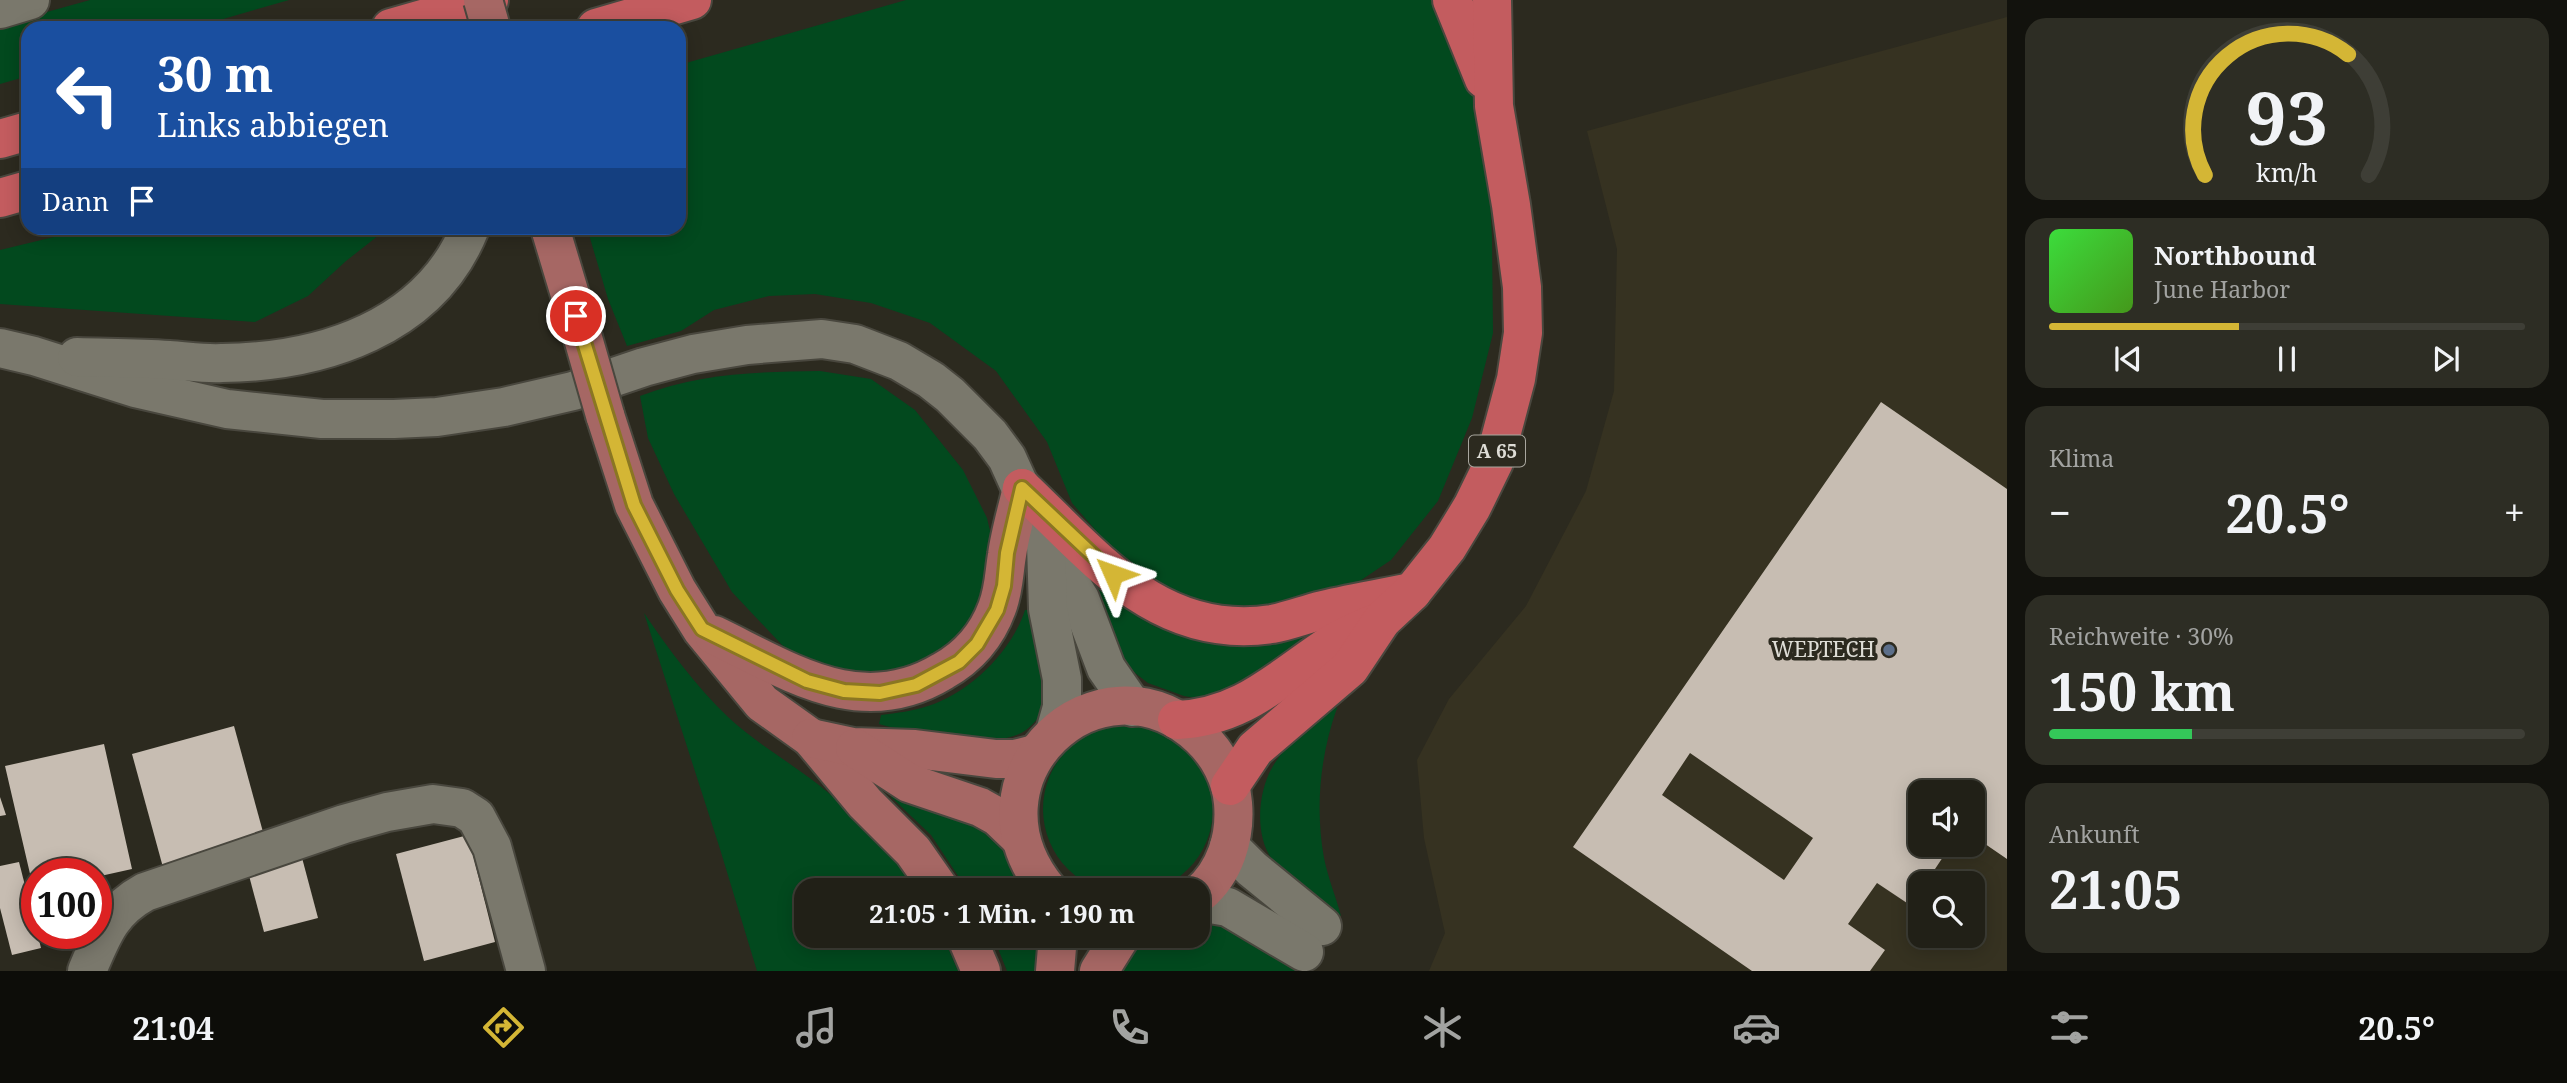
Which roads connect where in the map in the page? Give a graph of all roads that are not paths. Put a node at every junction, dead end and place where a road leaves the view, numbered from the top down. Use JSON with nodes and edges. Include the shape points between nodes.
{"nodes":[{"id":1,"x":30,"y":0,"type":"edge"},
{"id":2,"x":483,"y":0,"type":"edge"},
{"id":3,"x":489,"y":0,"type":"edge"},
{"id":4,"x":692,"y":0,"type":"edge"},
{"id":5,"x":1452,"y":0,"type":"edge"},
{"id":6,"x":1492,"y":0,"type":"edge"},
{"id":7,"x":0,"y":9,"type":"edge"},
{"id":8,"x":415,"y":21,"type":"edge"},
{"id":9,"x":489,"y":21,"type":"edge"},
{"id":10,"x":620,"y":21,"type":"edge"},
{"id":11,"x":1494,"y":106,"type":"junction"},
{"id":12,"x":21,"y":133,"type":"edge"},
{"id":13,"x":0,"y":138,"type":"edge"},
{"id":14,"x":21,"y":192,"type":"edge"},
{"id":15,"x":0,"y":198,"type":"edge"},
{"id":16,"x":466,"y":235,"type":"edge"},
{"id":17,"x":552,"y":235,"type":"edge"},
{"id":18,"x":17,"y":352,"type":"edge"},
{"id":19,"x":1022,"y":488,"type":"junction"},
{"id":20,"x":1046,"y":544,"type":"junction"},
{"id":21,"x":1412,"y":592,"type":"junction"},
{"id":22,"x":1382,"y":620,"type":"junction"},
{"id":23,"x":702,"y":629,"type":"junction"},
{"id":24,"x":1133,"y":707,"type":"junction"},
{"id":25,"x":1177,"y":720,"type":"junction"},
{"id":26,"x":811,"y":738,"type":"junction"},
{"id":27,"x":1045,"y":743,"type":"junction"},
{"id":28,"x":853,"y":747,"type":"junction"},
{"id":29,"x":1230,"y":786,"type":"junction"},
{"id":30,"x":1020,"y":838,"type":"junction"},
{"id":31,"x":1229,"y":846,"type":"junction"},
{"id":32,"x":932,"y":878,"type":"edge"},
{"id":33,"x":1040,"y":878,"type":"edge"},
{"id":34,"x":1210,"y":882,"type":"edge"},
{"id":35,"x":1210,"y":904,"type":"edge"},
{"id":36,"x":971,"y":948,"type":"edge"},
{"id":37,"x":1057,"y":948,"type":"edge"},
{"id":38,"x":1112,"y":948,"type":"edge"},
{"id":39,"x":522,"y":954,"type":"edge"},
{"id":40,"x":87,"y":971,"type":"edge"},
{"id":41,"x":981,"y":971,"type":"edge"},
{"id":42,"x":1055,"y":971,"type":"edge"},
{"id":43,"x":1099,"y":971,"type":"edge"}],
"edges":[{"from":1,"to":7,"type":"street"},
{"from":2,"to":9,"type":"main road","bridge":true},
{"from":3,"to":8,"type":"highway"},
{"from":4,"to":10,"type":"highway"},
{"from":5,"to":11,"type":"highway","number":"A 65"},
{"from":6,"to":11,"type":"highway","number":"A 65"},
{"from":11,"to":21,"type":"highway","number":"A 65","via":[[1522,287],[1523,333],[1516,379],[1488,473],[1447,548]]},
{"from":12,"to":13,"type":"highway"},
{"from":14,"to":15,"type":"highway"},
{"from":16,"to":18,"type":"street","via":[[451,263],[422,298],[385,326],[340,345],[279,359],[231,363]]},
{"from":17,"to":23,"type":"main road","bridge":true,"via":[[638,514]]},
{"from":18,"to":19,"type":"street","via":[[135,388],[227,409],[321,419],[394,419],[504,407],[693,355],[822,339],[855,344],[890,357],[931,380],[990,435]]},
{"from":19,"to":20,"type":"street"},
{"from":19,"to":21,"type":"highway","via":[[1131,590],[1192,619],[1245,626],[1274,624]]},
{"from":19,"to":23,"type":"main road","via":[[997,610],[977,644],[959,662],[916,685],[880,693],[826,687]]},
{"from":20,"to":24,"type":"street","via":[[1080,598],[1106,668]]},
{"from":20,"to":27,"type":"street","via":[[1048,609],[1062,679],[1062,707]]},
{"from":21,"to":22,"type":"highway","number":"A 65"},
{"from":22,"to":25,"type":"highway","via":[[1336,642],[1237,707]]},
{"from":22,"to":29,"type":"highway","number":"A 65","via":[[1350,668],[1255,749]]},
{"from":23,"to":26,"type":"main road","via":[[762,703]]},
{"from":24,"to":25,"type":"main road"},
{"from":24,"to":27,"type":"main road","via":[[1094,711]]},
{"from":25,"to":29,"type":"main road","via":[[1209,746]]},
{"from":26,"to":28,"type":"main road"},
{"from":26,"to":32,"type":"main road"},
{"from":27,"to":28,"type":"main road","via":[[1015,759]]},
{"from":27,"to":30,"type":"main road","via":[[1020,793]]},
{"from":28,"to":30,"type":"main road","via":[[909,783],[980,807]]},
{"from":29,"to":31,"type":"main road","via":[[1234,816]]},
{"from":30,"to":33,"type":"main road"},
{"from":31,"to":34,"type":"main road"},
{"from":31,"to":35,"type":"street","via":[[1313,939]]},
{"from":36,"to":41,"type":"main road"},
{"from":37,"to":42,"type":"main road"},
{"from":38,"to":43,"type":"main road"},
{"from":39,"to":40,"type":"street","via":[[485,831],[476,817],[462,808],[433,804],[344,824],[145,892],[114,916]]}]}
